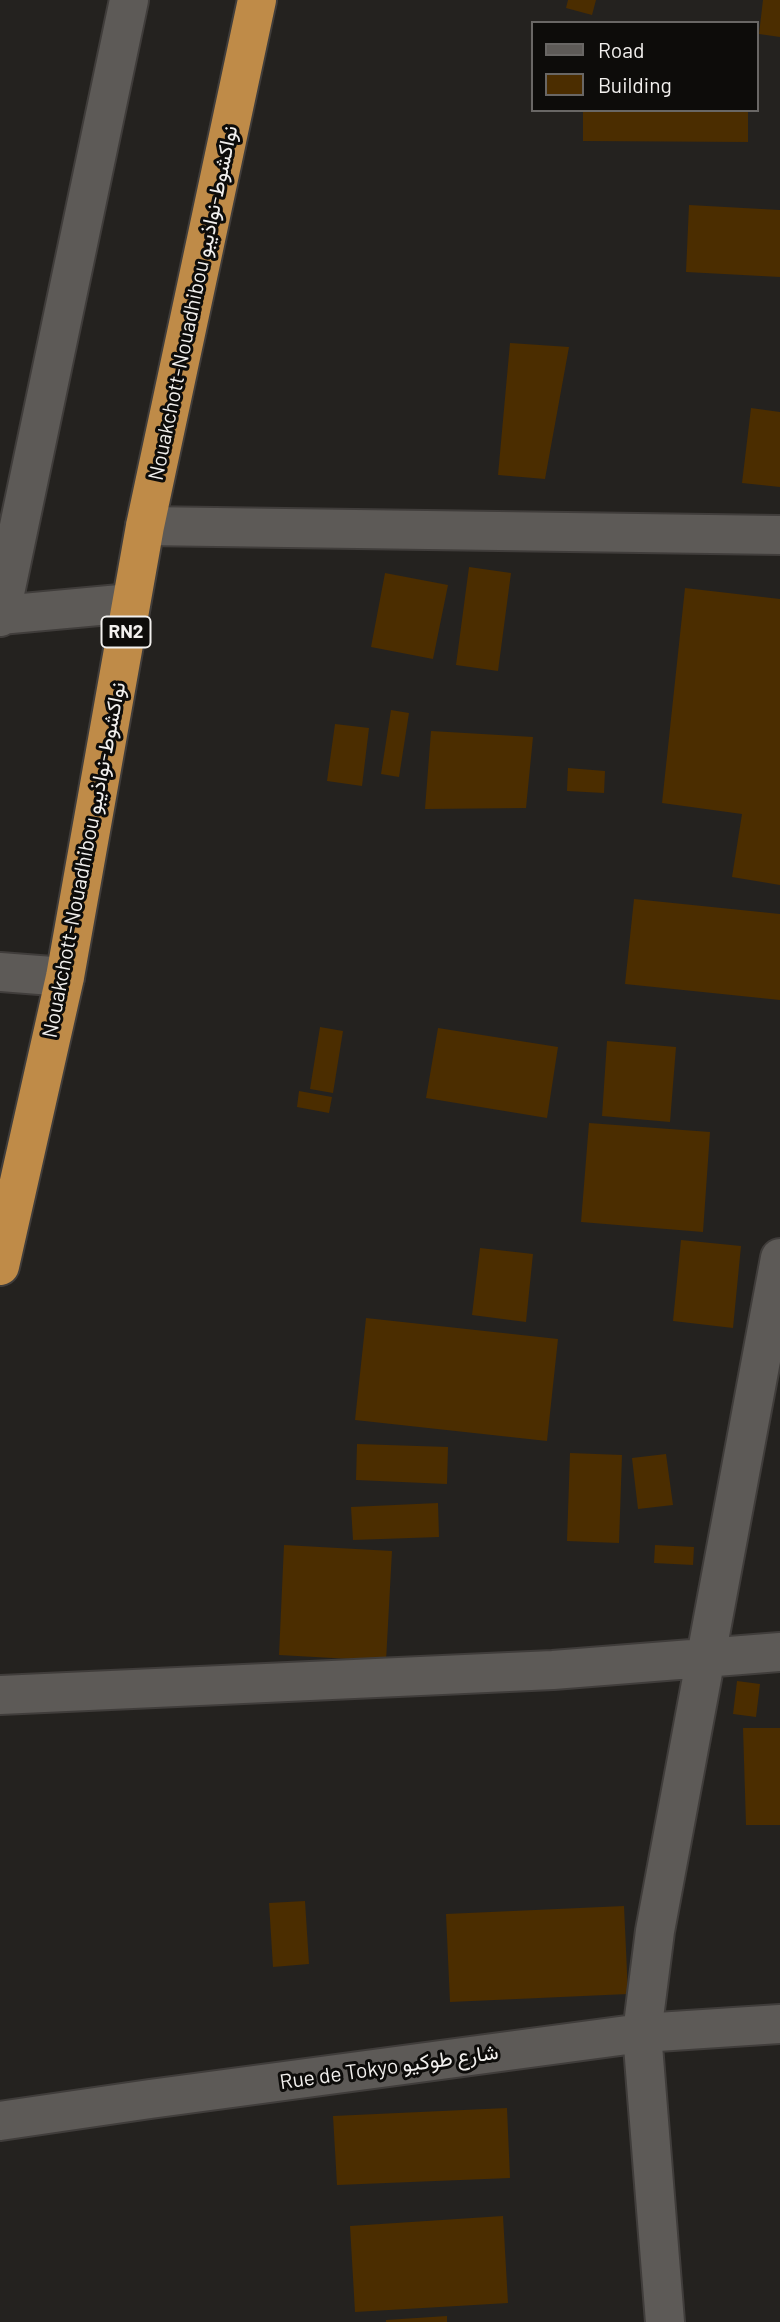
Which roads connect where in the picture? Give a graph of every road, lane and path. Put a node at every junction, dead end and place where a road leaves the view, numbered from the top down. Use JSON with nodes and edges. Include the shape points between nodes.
{"nodes":[{"id":1,"x":130,"y":0,"type":"edge"},
{"id":2,"x":257,"y":0,"type":"edge"},
{"id":3,"x":145,"y":526,"type":"junction"},
{"id":4,"x":780,"y":536,"type":"edge"},
{"id":5,"x":131,"y":604,"type":"junction"},
{"id":6,"x":0,"y":616,"type":"edge"},
{"id":7,"x":0,"y":972,"type":"edge"},
{"id":8,"x":65,"y":977,"type":"junction"},
{"id":9,"x":780,"y":1258,"type":"edge"},
{"id":10,"x":0,"y":1265,"type":"edge"},
{"id":11,"x":775,"y":1314,"type":"edge"},
{"id":12,"x":780,"y":1652,"type":"edge"},
{"id":13,"x":707,"y":1658,"type":"junction"},
{"id":14,"x":0,"y":1695,"type":"edge"},
{"id":15,"x":780,"y":2024,"type":"edge"},
{"id":16,"x":642,"y":2033,"type":"junction"},
{"id":17,"x":0,"y":2121,"type":"edge"},
{"id":18,"x":665,"y":2322,"type":"edge"}],
"edges":[{"from":1,"to":6,"type":"street"},
{"from":2,"to":3,"type":"highway","name":"Nouakchott-Nouadhibou نواكشوط-نواذيبو","number":"RN2"},
{"from":3,"to":4,"type":"street"},
{"from":3,"to":5,"type":"highway","name":"Nouakchott-Nouadhibou نواكشوط-نواذيبو","number":"RN2"},
{"from":5,"to":6,"type":"street"},
{"from":5,"to":8,"type":"highway","name":"Nouakchott-Nouadhibou نواكشوط-نواذيبو","number":"RN2"},
{"from":7,"to":8,"type":"street"},
{"from":8,"to":10,"type":"highway","name":"Nouakchott-Nouadhibou نواكشوط-نواذيبو","number":"RN2"},
{"from":9,"to":11,"type":"street"},
{"from":11,"to":13,"type":"street"},
{"from":12,"to":13,"type":"street"},
{"from":13,"to":14,"type":"street","via":[[553,1670]]},
{"from":13,"to":16,"type":"street","via":[[655,1931]]},
{"from":15,"to":16,"type":"street","name":"Rue de Tokyo شارع طوكيو"},
{"from":16,"to":17,"type":"street","name":"Rue de Tokyo شارع طوكيو"},
{"from":16,"to":18,"type":"street"}]}
